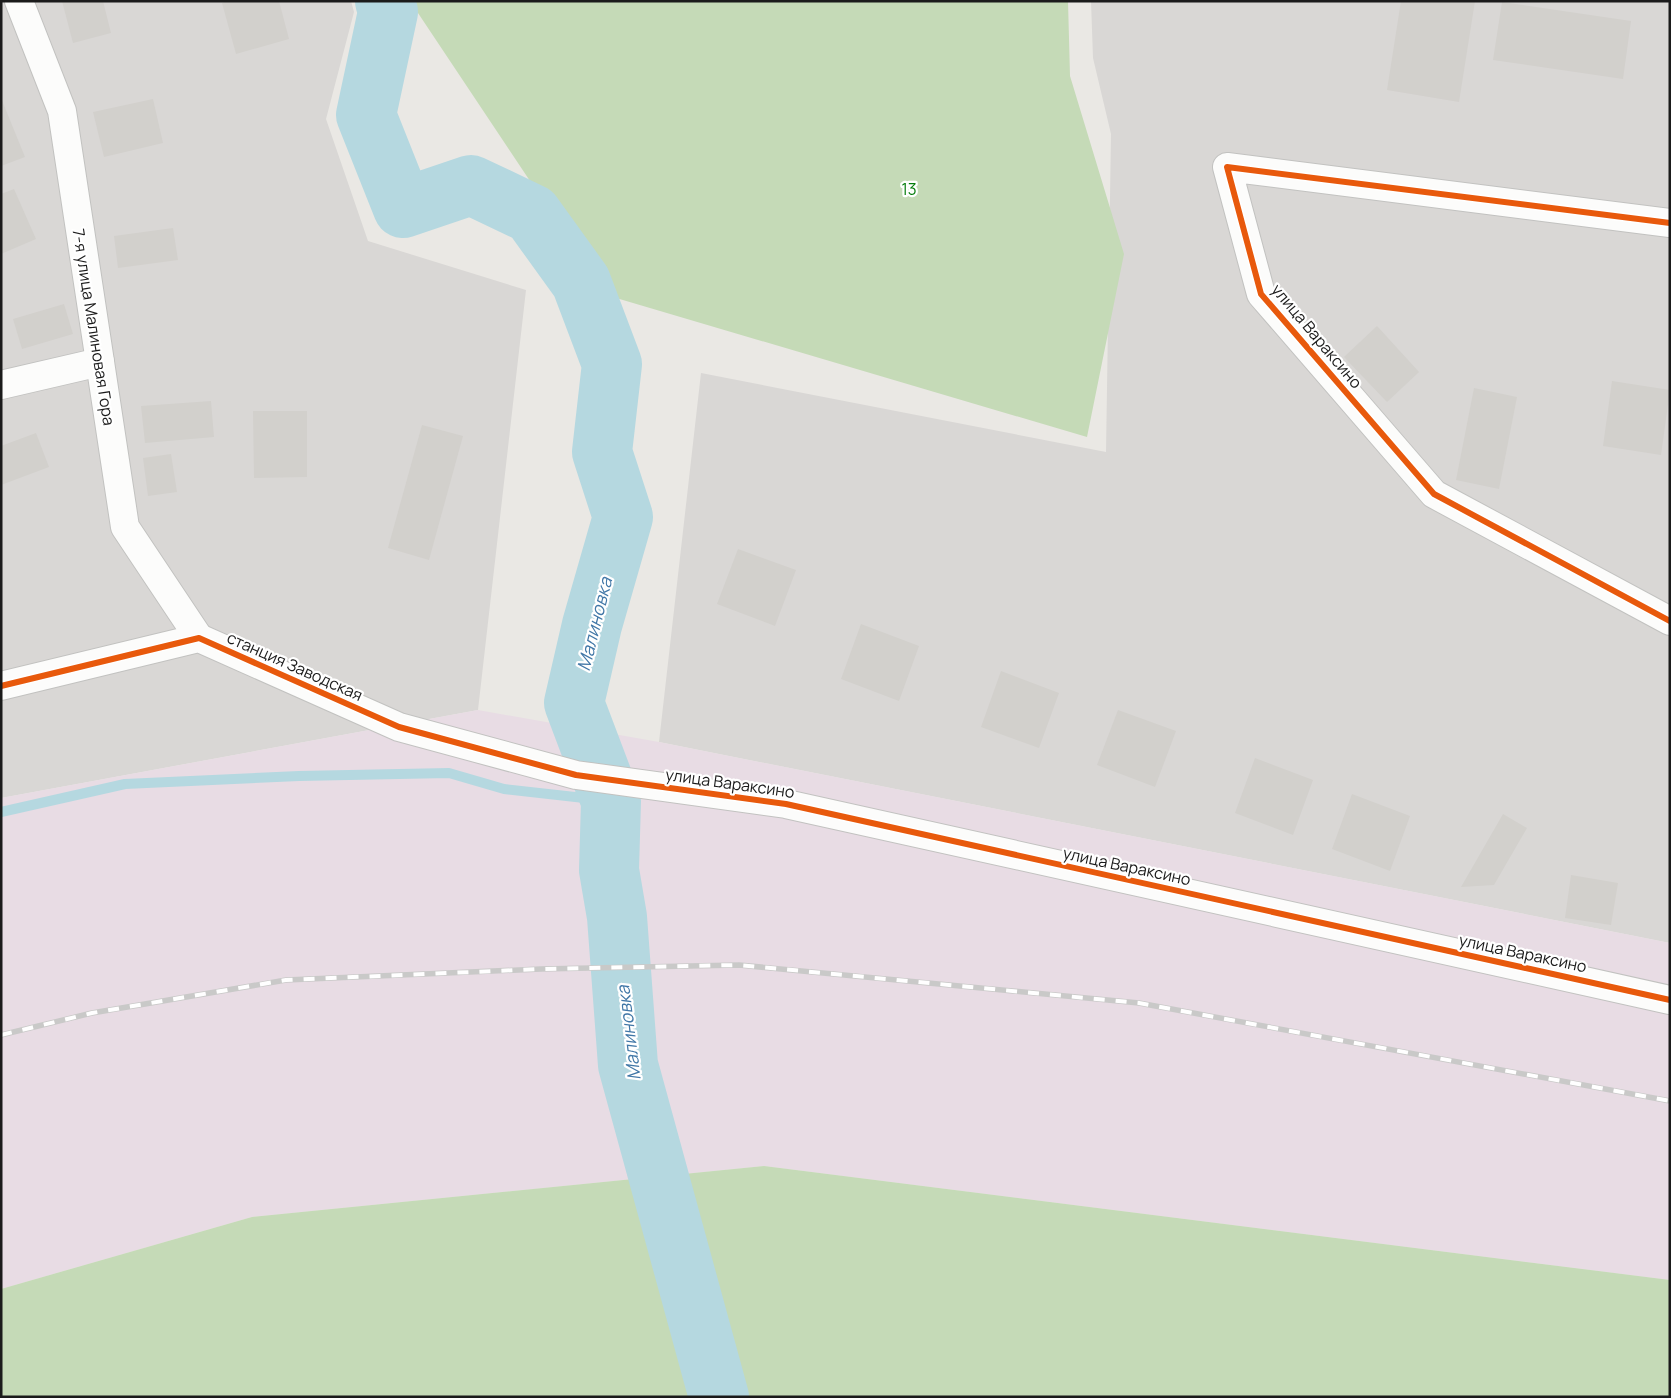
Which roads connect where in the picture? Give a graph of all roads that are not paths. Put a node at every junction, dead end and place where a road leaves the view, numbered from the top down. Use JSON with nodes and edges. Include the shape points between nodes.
{"nodes":[{"id":1,"x":19,"y":1,"type":"edge"},
{"id":2,"x":1670,"y":223,"type":"edge"},
{"id":3,"x":100,"y":362,"type":"junction"},
{"id":4,"x":1,"y":384,"type":"edge"},
{"id":5,"x":1670,"y":621,"type":"edge"},
{"id":6,"x":199,"y":638,"type":"junction"},
{"id":7,"x":1,"y":686,"type":"edge"},
{"id":8,"x":576,"y":775,"type":"joint"},
{"id":9,"x":1670,"y":1000,"type":"edge"}],
"edges":[{"from":1,"to":3,"type":"street","name":"7-я улица Малиновая Гора","via":[[62,111]]},
{"from":2,"to":5,"type":"street","name":"улица Вараксино","via":[[1227,168],[1261,294],[1434,494]]},
{"from":3,"to":4,"type":"street"},
{"from":3,"to":6,"type":"street","name":"7-я улица Малиновая Гора","via":[[125,527]]},
{"from":6,"to":7,"type":"street"},
{"from":6,"to":8,"type":"street","name":"станция Заводская","via":[[399,728]]},
{"from":8,"to":9,"type":"street","name":"улица Вараксино","via":[[786,804]]}]}
